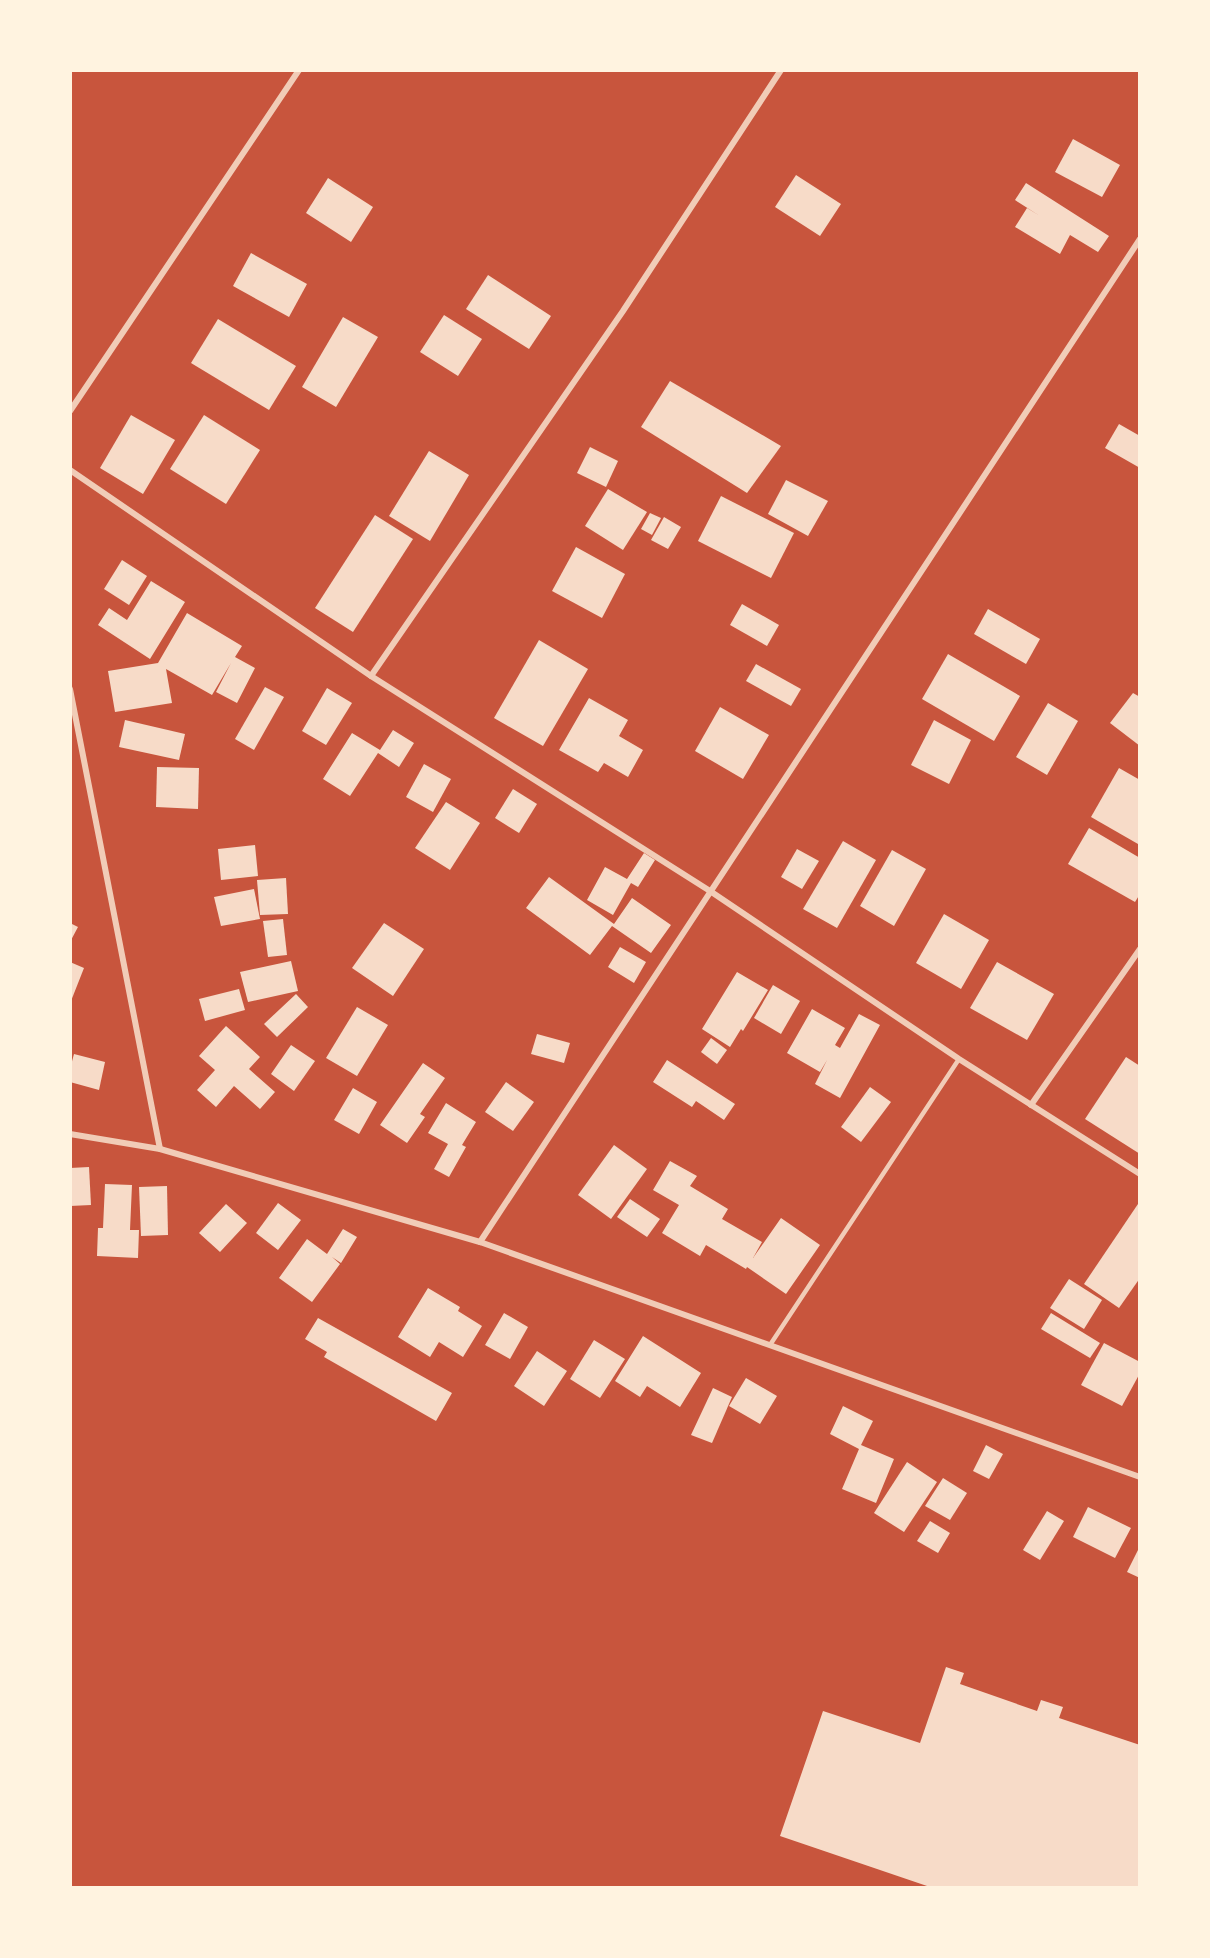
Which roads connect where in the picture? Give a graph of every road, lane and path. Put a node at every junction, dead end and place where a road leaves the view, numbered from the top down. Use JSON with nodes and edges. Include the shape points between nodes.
{"nodes":[{"id":1,"x":299,"y":70,"type":"edge"},
{"id":2,"x":782,"y":70,"type":"edge"},
{"id":3,"x":1140,"y":239,"type":"edge"},
{"id":4,"x":70,"y":411,"type":"edge"},
{"id":5,"x":70,"y":470,"type":"edge"},
{"id":6,"x":371,"y":676,"type":"junction"},
{"id":7,"x":70,"y":689,"type":"edge"},
{"id":8,"x":710,"y":891,"type":"junction"},
{"id":9,"x":1140,"y":949,"type":"edge"},
{"id":10,"x":959,"y":1059,"type":"junction"},
{"id":11,"x":1031,"y":1105,"type":"junction"},
{"id":12,"x":70,"y":1134,"type":"edge"},
{"id":13,"x":160,"y":1149,"type":"junction"},
{"id":14,"x":1140,"y":1174,"type":"edge"},
{"id":15,"x":480,"y":1242,"type":"junction"},
{"id":16,"x":770,"y":1345,"type":"junction"},
{"id":17,"x":1140,"y":1477,"type":"edge"}],
"edges":[{"from":1,"to":4,"type":"street"},
{"from":2,"to":6,"type":"street","via":[[623,311]]},
{"from":3,"to":8,"type":"street"},
{"from":5,"to":6,"type":"street"},
{"from":6,"to":8,"type":"street"},
{"from":7,"to":13,"type":"street"},
{"from":8,"to":10,"type":"street"},
{"from":8,"to":15,"type":"street"},
{"from":9,"to":11,"type":"street"},
{"from":10,"to":11,"type":"street"},
{"from":10,"to":16,"type":"lane"},
{"from":11,"to":14,"type":"street"},
{"from":12,"to":13,"type":"street"},
{"from":13,"to":15,"type":"street"},
{"from":15,"to":16,"type":"street"},
{"from":16,"to":17,"type":"street"}]}
